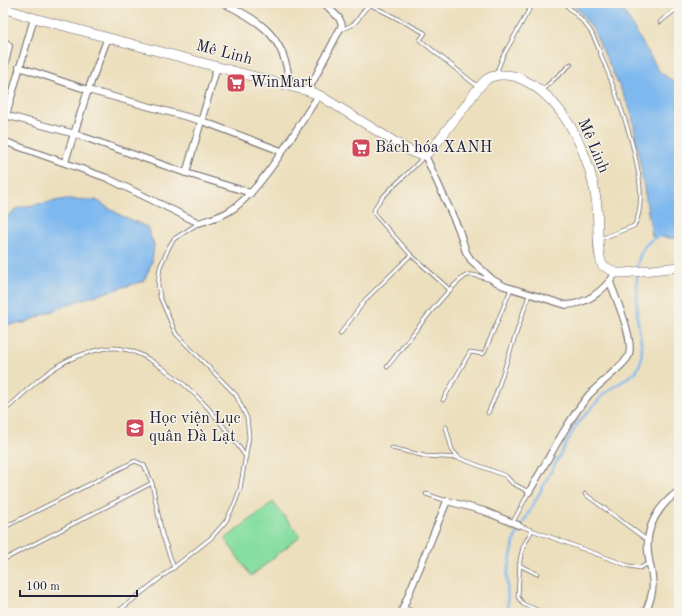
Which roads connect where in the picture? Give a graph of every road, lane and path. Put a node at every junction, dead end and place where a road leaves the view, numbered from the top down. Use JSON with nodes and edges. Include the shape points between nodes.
{"nodes":[{"id":1,"x":223,"y":3,"type":"edge"},
{"id":2,"x":324,"y":3,"type":"edge"},
{"id":3,"x":533,"y":3,"type":"edge"},
{"id":4,"x":564,"y":3,"type":"edge"},
{"id":5,"x":679,"y":7,"type":"edge"},
{"id":6,"x":3,"y":8,"type":"edge"},
{"id":7,"x":34,"y":18,"type":"junction"},
{"id":8,"x":660,"y":22,"type":"dead end"},
{"id":9,"x":341,"y":28,"type":"junction"},
{"id":10,"x":108,"y":37,"type":"junction"},
{"id":11,"x":3,"y":40,"type":"edge"},
{"id":12,"x":571,"y":64,"type":"dead end"},
{"id":13,"x":19,"y":67,"type":"junction"},
{"id":14,"x":217,"y":67,"type":"junction"},
{"id":15,"x":3,"y":73,"type":"edge"},
{"id":16,"x":495,"y":76,"type":"junction"},
{"id":17,"x":290,"y":86,"type":"junction"},
{"id":18,"x":479,"y":87,"type":"junction"},
{"id":19,"x":88,"y":90,"type":"junction"},
{"id":20,"x":308,"y":91,"type":"junction"},
{"id":21,"x":541,"y":91,"type":"junction"},
{"id":22,"x":319,"y":95,"type":"junction"},
{"id":23,"x":5,"y":115,"type":"junction"},
{"id":24,"x":202,"y":121,"type":"junction"},
{"id":25,"x":3,"y":126,"type":"edge"},
{"id":26,"x":75,"y":134,"type":"junction"},
{"id":27,"x":3,"y":141,"type":"edge"},
{"id":28,"x":281,"y":151,"type":"junction"},
{"id":29,"x":425,"y":155,"type":"junction"},
{"id":30,"x":65,"y":162,"type":"junction"},
{"id":31,"x":186,"y":173,"type":"junction"},
{"id":32,"x":250,"y":193,"type":"junction"},
{"id":33,"x":199,"y":223,"type":"junction"},
{"id":34,"x":598,"y":240,"type":"junction"},
{"id":35,"x":411,"y":255,"type":"junction"},
{"id":36,"x":679,"y":267,"type":"edge"},
{"id":37,"x":620,"y":273,"type":"junction"},
{"id":38,"x":493,"y":280,"type":"junction"},
{"id":39,"x":610,"y":282,"type":"junction"},
{"id":40,"x":511,"y":289,"type":"junction"},
{"id":41,"x":450,"y":290,"type":"junction"},
{"id":42,"x":530,"y":294,"type":"junction"},
{"id":43,"x":340,"y":334,"type":"dead end"},
{"id":44,"x":387,"y":367,"type":"dead end"},
{"id":45,"x":443,"y":400,"type":"dead end"},
{"id":46,"x":3,"y":412,"type":"edge"},
{"id":47,"x":488,"y":413,"type":"dead end"},
{"id":48,"x":446,"y":427,"type":"dead end"},
{"id":49,"x":392,"y":448,"type":"dead end"},
{"id":50,"x":246,"y":457,"type":"junction"},
{"id":51,"x":459,"y":458,"type":"junction"},
{"id":52,"x":152,"y":483,"type":"junction"},
{"id":53,"x":679,"y":491,"type":"edge"},
{"id":54,"x":529,"y":492,"type":"junction"},
{"id":55,"x":426,"y":494,"type":"dead end"},
{"id":56,"x":584,"y":494,"type":"dead end"},
{"id":57,"x":447,"y":501,"type":"junction"},
{"id":58,"x":516,"y":523,"type":"junction"},
{"id":59,"x":3,"y":528,"type":"edge"},
{"id":60,"x":532,"y":530,"type":"junction"},
{"id":61,"x":647,"y":540,"type":"junction"},
{"id":62,"x":3,"y":560,"type":"edge"},
{"id":63,"x":649,"y":563,"type":"junction"},
{"id":64,"x":520,"y":565,"type":"junction"},
{"id":65,"x":174,"y":568,"type":"junction"},
{"id":66,"x":537,"y":574,"type":"dead end"},
{"id":67,"x":402,"y":610,"type":"edge"},
{"id":68,"x":116,"y":613,"type":"edge"},
{"id":69,"x":416,"y":613,"type":"edge"},
{"id":70,"x":544,"y":613,"type":"edge"},
{"id":71,"x":645,"y":613,"type":"edge"}],
"edges":[{"from":1,"to":17,"type":"street","via":[[251,17],[270,33],[285,56]]},
{"from":2,"to":9,"type":"street","via":[[339,18]]},
{"from":3,"to":16,"type":"lane","via":[[503,56]]},
{"from":4,"to":34,"type":"lane","via":[[587,26],[595,40],[626,120],[640,187],[639,209],[634,226]]},
{"from":5,"to":8,"type":"lane"},
{"from":6,"to":7,"type":"street","name":"Mê Linh"},
{"from":7,"to":10,"type":"street","name":"Mê Linh"},
{"from":7,"to":13,"type":"street"},
{"from":9,"to":18,"type":"lane","via":[[354,25],[371,5],[424,33],[420,40]]},
{"from":9,"to":20,"type":"street"},
{"from":10,"to":14,"type":"street","name":"Mê Linh"},
{"from":10,"to":19,"type":"street"},
{"from":11,"to":15,"type":"street","via":[[9,46]]},
{"from":12,"to":21,"type":"lane"},
{"from":13,"to":19,"type":"street"},
{"from":13,"to":23,"type":"street"},
{"from":14,"to":17,"type":"street","name":"Mê Linh"},
{"from":14,"to":24,"type":"street"},
{"from":16,"to":18,"type":"street","via":[[488,78]]},
{"from":16,"to":21,"type":"street","name":"Mê Linh","via":[[512,76],[526,80]]},
{"from":17,"to":20,"type":"street","name":"Mê Linh"},
{"from":18,"to":29,"type":"street"},
{"from":19,"to":24,"type":"street"},
{"from":19,"to":26,"type":"street"},
{"from":20,"to":22,"type":"street","name":"Mê Linh"},
{"from":21,"to":34,"type":"street","name":"Mê Linh","via":[[566,119],[577,139],[596,200]]},
{"from":22,"to":28,"type":"street"},
{"from":22,"to":29,"type":"street","name":"Mê Linh","via":[[403,147]]},
{"from":23,"to":25,"type":"street"},
{"from":23,"to":26,"type":"street"},
{"from":24,"to":28,"type":"street"},
{"from":24,"to":31,"type":"street"},
{"from":26,"to":30,"type":"street"},
{"from":26,"to":31,"type":"street"},
{"from":27,"to":30,"type":"street"},
{"from":28,"to":32,"type":"street"},
{"from":29,"to":35,"type":"lane","via":[[415,168],[378,202],[374,211]]},
{"from":29,"to":38,"type":"street","via":[[459,230],[466,252]]},
{"from":30,"to":33,"type":"street","via":[[107,178]]},
{"from":31,"to":32,"type":"street"},
{"from":32,"to":33,"type":"street","via":[[228,212]]},
{"from":33,"to":50,"type":"lane","via":[[174,239],[170,245],[160,267],[160,297],[176,334],[236,395],[242,406],[248,428]]},
{"from":34,"to":37,"type":"street","name":"Mê Linh","via":[[602,265]]},
{"from":35,"to":41,"type":"lane"},
{"from":35,"to":43,"type":"lane","via":[[366,299]]},
{"from":36,"to":37,"type":"street"},
{"from":37,"to":39,"type":"street"},
{"from":38,"to":40,"type":"street"},
{"from":38,"to":41,"type":"lane","via":[[470,274],[464,276]]},
{"from":39,"to":42,"type":"street","via":[[592,298],[580,304],[566,305]]},
{"from":39,"to":54,"type":"street","via":[[629,338],[629,355],[584,401]]},
{"from":40,"to":42,"type":"street"},
{"from":40,"to":45,"type":"lane","via":[[485,351],[483,354],[470,352]]},
{"from":41,"to":44,"type":"lane"},
{"from":42,"to":47,"type":"lane"},
{"from":46,"to":50,"type":"lane","via":[[47,374],[72,359],[107,348],[123,349],[146,357],[186,385],[221,421]]},
{"from":48,"to":51,"type":"lane","via":[[452,450]]},
{"from":49,"to":51,"type":"lane","via":[[425,456]]},
{"from":50,"to":65,"type":"lane","via":[[240,489],[226,521],[211,538]]},
{"from":51,"to":54,"type":"lane","via":[[506,476],[512,483]]},
{"from":52,"to":59,"type":"lane","via":[[144,464],[135,461]]},
{"from":52,"to":62,"type":"lane"},
{"from":52,"to":65,"type":"lane","via":[[158,519]]},
{"from":53,"to":61,"type":"street","via":[[658,512]]},
{"from":54,"to":58,"type":"lane"},
{"from":55,"to":57,"type":"lane"},
{"from":56,"to":61,"type":"lane"},
{"from":57,"to":58,"type":"street"},
{"from":57,"to":67,"type":"street"},
{"from":58,"to":60,"type":"lane"},
{"from":60,"to":63,"type":"lane","via":[[629,566],[640,568]]},
{"from":60,"to":64,"type":"lane","via":[[523,547]]},
{"from":61,"to":63,"type":"street"},
{"from":63,"to":71,"type":"street","via":[[652,592]]},
{"from":64,"to":66,"type":"lane"},
{"from":64,"to":70,"type":"lane","via":[[520,601]]},
{"from":65,"to":68,"type":"lane"},
{"from":67,"to":69,"type":"lane"}]}
